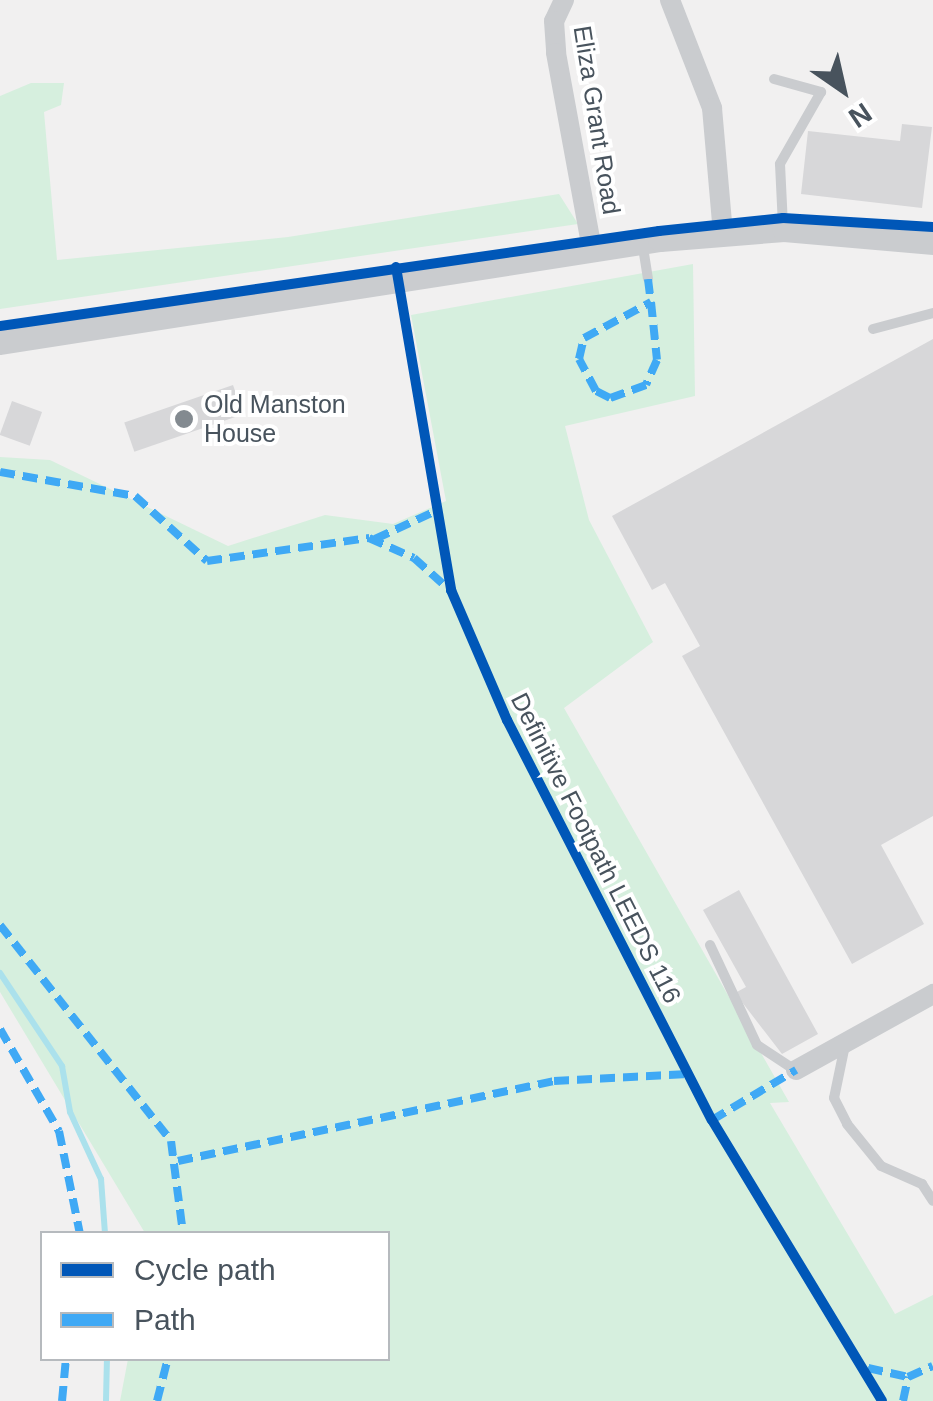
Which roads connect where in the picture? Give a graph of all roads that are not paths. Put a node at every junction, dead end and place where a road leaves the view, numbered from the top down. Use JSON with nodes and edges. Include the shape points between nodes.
{"nodes":[{"id":1,"x":564,"y":0,"type":"edge"},
{"id":2,"x":670,"y":0,"type":"edge"},
{"id":3,"x":774,"y":79,"type":"dead end"},
{"id":4,"x":784,"y":229,"type":"junction"},
{"id":5,"x":723,"y":233,"type":"junction"},
{"id":6,"x":642,"y":242,"type":"junction"},
{"id":7,"x":933,"y":242,"type":"edge"},
{"id":8,"x":592,"y":250,"type":"junction"},
{"id":9,"x":648,"y":279,"type":"dead end"},
{"id":10,"x":933,"y":312,"type":"edge"},
{"id":11,"x":874,"y":329,"type":"dead end"},
{"id":12,"x":0,"y":342,"type":"edge"},
{"id":13,"x":710,"y":945,"type":"dead end"},
{"id":14,"x":933,"y":994,"type":"edge"},
{"id":15,"x":853,"y":1034,"type":"junction"},
{"id":16,"x":796,"y":1070,"type":"joint"},
{"id":17,"x":933,"y":1201,"type":"edge"}],
"edges":[{"from":1,"to":8,"type":"street","name":"Eliza Grant Road","via":[[554,21],[556,53]]},
{"from":2,"to":5,"type":"street","via":[[712,108]]},
{"from":3,"to":4,"type":"lane","via":[[821,92],[780,164]]},
{"from":4,"to":5,"type":"street"},
{"from":4,"to":7,"type":"street"},
{"from":5,"to":6,"type":"street"},
{"from":6,"to":8,"type":"street"},
{"from":6,"to":9,"type":"lane"},
{"from":8,"to":12,"type":"street"},
{"from":10,"to":11,"type":"lane"},
{"from":13,"to":16,"type":"lane","via":[[757,1044]]},
{"from":14,"to":15,"type":"street"},
{"from":15,"to":16,"type":"street"},
{"from":15,"to":17,"type":"lane","via":[[834,1098],[846,1124],[881,1166],[922,1184]]}]}
